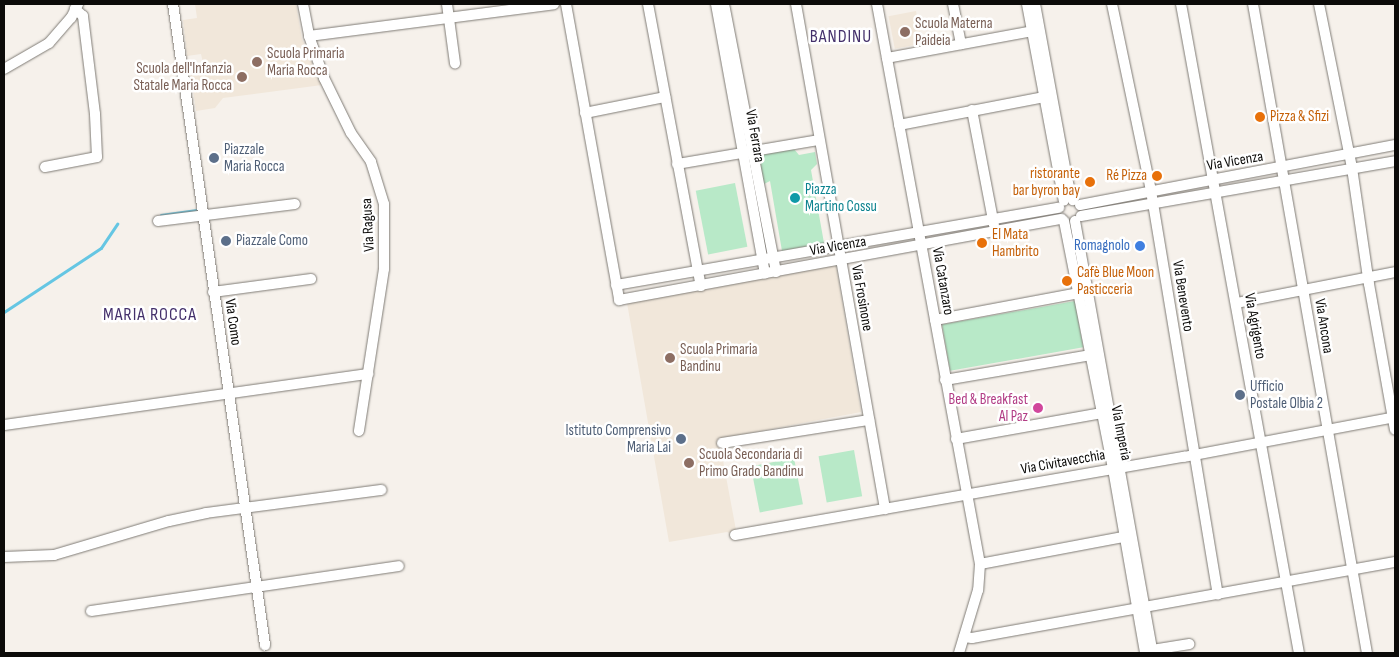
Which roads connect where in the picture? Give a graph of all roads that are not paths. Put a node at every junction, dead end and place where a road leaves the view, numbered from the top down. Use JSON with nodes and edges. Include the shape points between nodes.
{"nodes":[{"id":1,"x":173,"y":4,"type":"edge"},
{"id":2,"x":303,"y":4,"type":"edge"},
{"id":3,"x":447,"y":4,"type":"edge"},
{"id":4,"x":554,"y":4,"type":"edge"},
{"id":5,"x":566,"y":4,"type":"edge"},
{"id":6,"x":648,"y":4,"type":"edge"},
{"id":7,"x":716,"y":4,"type":"edge"},
{"id":8,"x":724,"y":4,"type":"edge"},
{"id":9,"x":796,"y":4,"type":"edge"},
{"id":10,"x":877,"y":4,"type":"edge"},
{"id":11,"x":953,"y":4,"type":"edge"},
{"id":12,"x":1027,"y":4,"type":"edge"},
{"id":13,"x":1035,"y":4,"type":"edge"},
{"id":14,"x":1112,"y":4,"type":"edge"},
{"id":15,"x":1181,"y":4,"type":"edge"},
{"id":16,"x":1253,"y":4,"type":"edge"},
{"id":17,"x":1319,"y":4,"type":"edge"},
{"id":18,"x":77,"y":6,"type":"edge"},
{"id":19,"x":448,"y":18,"type":"junction"},
{"id":20,"x":1032,"y":32,"type":"junction"},
{"id":21,"x":309,"y":36,"type":"junction"},
{"id":22,"x":961,"y":44,"type":"junction"},
{"id":23,"x":887,"y":58,"type":"junction"},
{"id":24,"x":455,"y":63,"type":"dead end"},
{"id":25,"x":4,"y":69,"type":"edge"},
{"id":26,"x":1044,"y":97,"type":"junction"},
{"id":27,"x":665,"y":98,"type":"junction"},
{"id":28,"x":972,"y":110,"type":"junction"},
{"id":29,"x":585,"y":113,"type":"junction"},
{"id":30,"x":898,"y":125,"type":"junction"},
{"id":31,"x":819,"y":140,"type":"junction"},
{"id":32,"x":1395,"y":145,"type":"edge"},
{"id":33,"x":753,"y":150,"type":"junction"},
{"id":34,"x":743,"y":152,"type":"junction"},
{"id":35,"x":1349,"y":155,"type":"junction"},
{"id":36,"x":1395,"y":161,"type":"edge"},
{"id":37,"x":677,"y":164,"type":"junction"},
{"id":38,"x":45,"y":167,"type":"dead end"},
{"id":39,"x":1282,"y":168,"type":"junction"},
{"id":40,"x":1352,"y":168,"type":"junction"},
{"id":41,"x":1214,"y":180,"type":"junction"},
{"id":42,"x":1284,"y":180,"type":"junction"},
{"id":43,"x":1151,"y":191,"type":"junction"},
{"id":44,"x":1216,"y":193,"type":"junction"},
{"id":45,"x":1069,"y":203,"type":"junction"},
{"id":46,"x":294,"y":204,"type":"dead end"},
{"id":47,"x":1153,"y":205,"type":"junction"},
{"id":48,"x":202,"y":215,"type":"junction"},
{"id":49,"x":993,"y":219,"type":"junction"},
{"id":50,"x":1078,"y":219,"type":"junction"},
{"id":51,"x":1063,"y":220,"type":"junction"},
{"id":52,"x":158,"y":221,"type":"dead end"},
{"id":53,"x":919,"y":232,"type":"junction"},
{"id":54,"x":995,"y":232,"type":"junction"},
{"id":55,"x":838,"y":246,"type":"junction"},
{"id":56,"x":921,"y":246,"type":"junction"},
{"id":57,"x":768,"y":259,"type":"junction"},
{"id":58,"x":840,"y":261,"type":"junction"},
{"id":59,"x":698,"y":271,"type":"junction"},
{"id":60,"x":1395,"y":272,"type":"edge"},
{"id":61,"x":770,"y":274,"type":"junction"},
{"id":62,"x":1368,"y":277,"type":"junction"},
{"id":63,"x":311,"y":278,"type":"dead end"},
{"id":64,"x":616,"y":286,"type":"junction"},
{"id":65,"x":701,"y":286,"type":"junction"},
{"id":66,"x":1303,"y":290,"type":"junction"},
{"id":67,"x":213,"y":292,"type":"junction"},
{"id":68,"x":1083,"y":292,"type":"junction"},
{"id":69,"x":1237,"y":303,"type":"junction"},
{"id":70,"x":935,"y":320,"type":"junction"},
{"id":71,"x":1094,"y":354,"type":"junction"},
{"id":72,"x":368,"y":374,"type":"junction"},
{"id":73,"x":945,"y":380,"type":"junction"},
{"id":74,"x":228,"y":394,"type":"junction"},
{"id":75,"x":1105,"y":413,"type":"junction"},
{"id":76,"x":1394,"y":417,"type":"edge"},
{"id":77,"x":869,"y":420,"type":"junction"},
{"id":78,"x":4,"y":425,"type":"edge"},
{"id":79,"x":1395,"y":430,"type":"edge"},
{"id":80,"x":359,"y":431,"type":"dead end"},
{"id":81,"x":1326,"y":431,"type":"junction"},
{"id":82,"x":956,"y":439,"type":"junction"},
{"id":83,"x":1260,"y":442,"type":"junction"},
{"id":84,"x":722,"y":443,"type":"dead end"},
{"id":85,"x":1194,"y":455,"type":"junction"},
{"id":86,"x":1117,"y":468,"type":"junction"},
{"id":87,"x":381,"y":490,"type":"dead end"},
{"id":88,"x":965,"y":495,"type":"junction"},
{"id":89,"x":244,"y":506,"type":"junction"},
{"id":90,"x":885,"y":509,"type":"junction"},
{"id":91,"x":736,"y":535,"type":"dead end"},
{"id":92,"x":1128,"y":536,"type":"junction"},
{"id":93,"x":4,"y":557,"type":"edge"},
{"id":94,"x":1395,"y":562,"type":"edge"},
{"id":95,"x":980,"y":564,"type":"junction"},
{"id":96,"x":399,"y":566,"type":"dead end"},
{"id":97,"x":1351,"y":569,"type":"junction"},
{"id":98,"x":1285,"y":582,"type":"junction"},
{"id":99,"x":256,"y":587,"type":"junction"},
{"id":100,"x":1218,"y":594,"type":"junction"},
{"id":101,"x":1140,"y":607,"type":"junction"},
{"id":102,"x":91,"y":611,"type":"dead end"},
{"id":103,"x":964,"y":637,"type":"junction"},
{"id":104,"x":1189,"y":644,"type":"dead end"},
{"id":105,"x":264,"y":645,"type":"dead end"},
{"id":106,"x":1149,"y":652,"type":"edge"},
{"id":107,"x":959,"y":653,"type":"edge"},
{"id":108,"x":1299,"y":653,"type":"edge"},
{"id":109,"x":1367,"y":653,"type":"edge"}],
"edges":[{"from":1,"to":48,"type":"street","name":"Via Como"},
{"from":2,"to":21,"type":"street","name":"Via Ragusa"},
{"from":3,"to":19,"type":"street"},
{"from":4,"to":19,"type":"street"},
{"from":5,"to":29,"type":"street"},
{"from":6,"to":27,"type":"street"},
{"from":7,"to":34,"type":"street","name":"Via Ferrara"},
{"from":8,"to":33,"type":"street","name":"Via Ferrara"},
{"from":9,"to":31,"type":"street","name":"Via Frosinone"},
{"from":10,"to":23,"type":"street","name":"Via Catanzaro"},
{"from":11,"to":22,"type":"street"},
{"from":12,"to":20,"type":"street"},
{"from":13,"to":45,"type":"street"},
{"from":14,"to":43,"type":"street","name":"Via Benevento"},
{"from":15,"to":41,"type":"street","name":"Via Agrigento"},
{"from":16,"to":39,"type":"street","name":"Via Ancona"},
{"from":17,"to":35,"type":"street"},
{"from":18,"to":25,"type":"street","via":[[48,43]]},
{"from":18,"to":38,"type":"street","via":[[83,16],[97,157]]},
{"from":19,"to":21,"type":"street"},
{"from":19,"to":24,"type":"street"},
{"from":20,"to":22,"type":"street"},
{"from":20,"to":26,"type":"street"},
{"from":21,"to":72,"type":"street","name":"Via Ragusa","via":[[336,104],[371,162],[384,204],[384,269]]},
{"from":22,"to":23,"type":"street"},
{"from":23,"to":30,"type":"street","name":"Via Catanzaro"},
{"from":26,"to":28,"type":"street"},
{"from":26,"to":45,"type":"street"},
{"from":27,"to":29,"type":"street"},
{"from":27,"to":37,"type":"street"},
{"from":28,"to":30,"type":"street"},
{"from":28,"to":49,"type":"street"},
{"from":29,"to":64,"type":"street"},
{"from":30,"to":53,"type":"street","name":"Via Catanzaro"},
{"from":31,"to":33,"type":"street"},
{"from":31,"to":55,"type":"street","name":"Via Frosinone"},
{"from":32,"to":35,"type":"street","name":"Via Vicenza"},
{"from":33,"to":34,"type":"street"},
{"from":33,"to":57,"type":"street","name":"Via Ferrara"},
{"from":34,"to":37,"type":"street"},
{"from":34,"to":57,"type":"street","name":"Via Ferrara"},
{"from":35,"to":39,"type":"street","name":"Via Vicenza"},
{"from":35,"to":40,"type":"street"},
{"from":36,"to":40,"type":"street","name":"Via Vicenza"},
{"from":37,"to":59,"type":"street"},
{"from":39,"to":41,"type":"street","name":"Via Vicenza"},
{"from":39,"to":42,"type":"street","name":"Via Ancona"},
{"from":40,"to":42,"type":"street","name":"Via Vicenza"},
{"from":40,"to":62,"type":"street"},
{"from":41,"to":43,"type":"street","name":"Via Vicenza"},
{"from":41,"to":44,"type":"street","name":"Via Agrigento"},
{"from":42,"to":44,"type":"street","name":"Via Vicenza"},
{"from":42,"to":66,"type":"street","name":"Via Ancona"},
{"from":43,"to":45,"type":"street","name":"Via Vicenza"},
{"from":43,"to":47,"type":"street","name":"Via Benevento"},
{"from":44,"to":47,"type":"street","name":"Via Vicenza"},
{"from":44,"to":69,"type":"street","name":"Via Agrigento"},
{"from":45,"to":49,"type":"street","name":"Via Vicenza"},
{"from":45,"to":50,"type":"street","name":"Via Imperia"},
{"from":45,"to":51,"type":"street","name":"Via Imperia"},
{"from":46,"to":48,"type":"street"},
{"from":47,"to":50,"type":"street","name":"Via Vicenza","via":[[1096,212]]},
{"from":47,"to":85,"type":"street","name":"Via Benevento"},
{"from":48,"to":52,"type":"street"},
{"from":48,"to":67,"type":"street","name":"Via Como"},
{"from":49,"to":53,"type":"street","name":"Via Vicenza"},
{"from":49,"to":54,"type":"street"},
{"from":50,"to":51,"type":"street","name":"Via Vicenza"},
{"from":50,"to":68,"type":"street","name":"Via Imperia"},
{"from":51,"to":54,"type":"street","name":"Via Vicenza"},
{"from":51,"to":68,"type":"street","name":"Via Imperia"},
{"from":53,"to":55,"type":"street","name":"Via Vicenza"},
{"from":53,"to":56,"type":"street","name":"Via Catanzaro"},
{"from":54,"to":56,"type":"street","name":"Via Vicenza"},
{"from":55,"to":57,"type":"street","name":"Via Vicenza"},
{"from":55,"to":58,"type":"street","name":"Via Frosinone"},
{"from":56,"to":58,"type":"street","name":"Via Vicenza"},
{"from":56,"to":70,"type":"street","name":"Via Catanzaro"},
{"from":57,"to":59,"type":"street","name":"Via Vicenza"},
{"from":57,"to":61,"type":"street","name":"Via Ferrara"},
{"from":58,"to":61,"type":"street","name":"Via Vicenza"},
{"from":58,"to":77,"type":"street","name":"Via Frosinone"},
{"from":59,"to":64,"type":"street","name":"Via Vicenza"},
{"from":59,"to":65,"type":"street"},
{"from":60,"to":62,"type":"street"},
{"from":61,"to":65,"type":"street","name":"Via Vicenza"},
{"from":62,"to":66,"type":"street"},
{"from":62,"to":76,"type":"street"},
{"from":63,"to":67,"type":"street"},
{"from":64,"to":65,"type":"street","name":"Via Vicenza","via":[[619,300]]},
{"from":66,"to":69,"type":"street"},
{"from":66,"to":81,"type":"street","name":"Via Ancona"},
{"from":67,"to":74,"type":"street","name":"Via Como"},
{"from":68,"to":70,"type":"street"},
{"from":68,"to":71,"type":"street","name":"Via Imperia"},
{"from":69,"to":83,"type":"street","name":"Via Agrigento"},
{"from":70,"to":73,"type":"street","name":"Via Catanzaro"},
{"from":71,"to":73,"type":"street"},
{"from":71,"to":75,"type":"street","name":"Via Imperia"},
{"from":72,"to":74,"type":"street"},
{"from":72,"to":80,"type":"street","name":"Via Ragusa"},
{"from":73,"to":82,"type":"street","name":"Via Catanzaro"},
{"from":74,"to":78,"type":"street"},
{"from":74,"to":89,"type":"street","name":"Via Como"},
{"from":75,"to":82,"type":"street"},
{"from":75,"to":86,"type":"street","name":"Via Imperia"},
{"from":76,"to":79,"type":"street"},
{"from":76,"to":81,"type":"street","name":"Via Civitavecchia"},
{"from":77,"to":84,"type":"street"},
{"from":77,"to":90,"type":"street","name":"Via Frosinone"},
{"from":81,"to":83,"type":"street","name":"Via Civitavecchia"},
{"from":81,"to":97,"type":"street","name":"Via Ancona"},
{"from":82,"to":88,"type":"street","name":"Via Catanzaro"},
{"from":83,"to":85,"type":"street","name":"Via Civitavecchia"},
{"from":83,"to":98,"type":"street","name":"Via Agrigento"},
{"from":85,"to":86,"type":"street","name":"Via Civitavecchia"},
{"from":85,"to":100,"type":"street","name":"Via Benevento"},
{"from":86,"to":88,"type":"street","name":"Via Civitavecchia"},
{"from":86,"to":92,"type":"street","name":"Via Imperia"},
{"from":87,"to":89,"type":"street"},
{"from":88,"to":90,"type":"street","name":"Via Civitavecchia"},
{"from":88,"to":95,"type":"street","name":"Via Catanzaro"},
{"from":89,"to":93,"type":"street","via":[[169,521],[54,555]]},
{"from":89,"to":99,"type":"street","name":"Via Como"},
{"from":90,"to":91,"type":"street","name":"Via Civitavecchia"},
{"from":92,"to":95,"type":"street"},
{"from":92,"to":101,"type":"street","name":"Via Imperia"},
{"from":94,"to":97,"type":"street"},
{"from":95,"to":103,"type":"street","name":"Via Catanzaro","via":[[978,590]]},
{"from":96,"to":99,"type":"street"},
{"from":97,"to":98,"type":"street"},
{"from":97,"to":109,"type":"street","name":"Via Ancona"},
{"from":98,"to":100,"type":"street"},
{"from":98,"to":108,"type":"street","name":"Via Agrigento"},
{"from":99,"to":102,"type":"street"},
{"from":99,"to":105,"type":"street","name":"Via Como"},
{"from":100,"to":101,"type":"street"},
{"from":101,"to":103,"type":"street"},
{"from":101,"to":106,"type":"street","name":"Via Imperia"},
{"from":103,"to":107,"type":"street","name":"Via Catanzaro"},
{"from":104,"to":106,"type":"street","name":"Via Imperia"}]}
